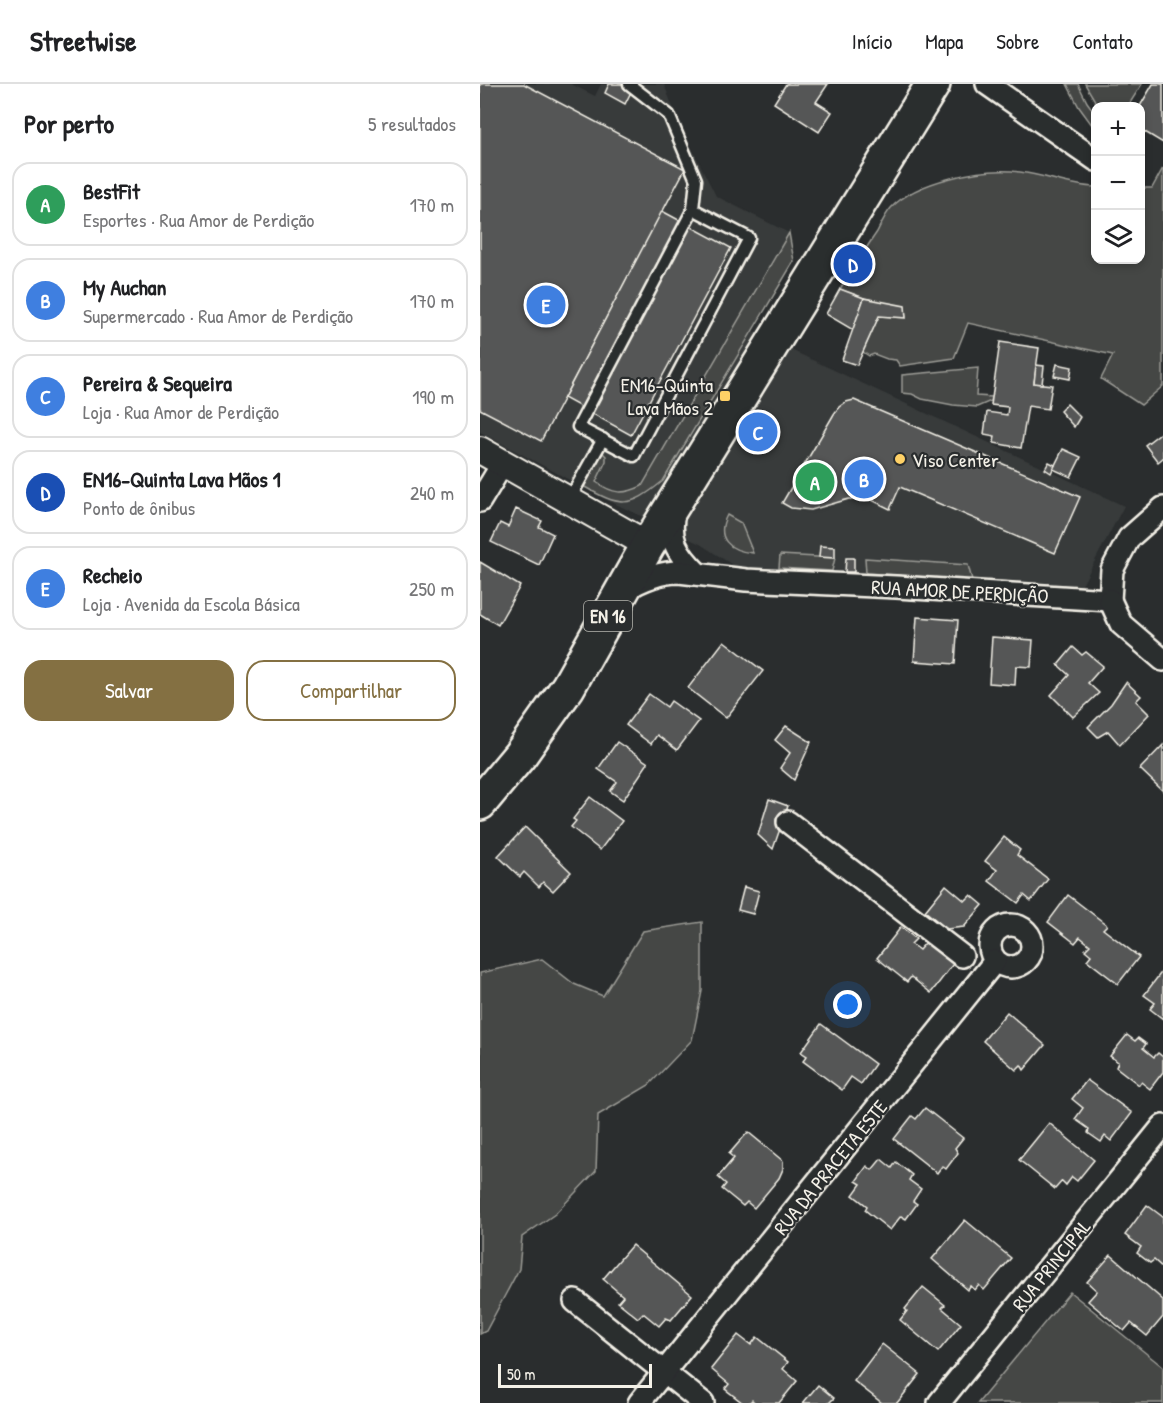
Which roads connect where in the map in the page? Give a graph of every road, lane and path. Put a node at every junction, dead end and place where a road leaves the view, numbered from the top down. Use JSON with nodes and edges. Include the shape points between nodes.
{"nodes":[{"id":1,"x":629,"y":84,"type":"edge"},
{"id":2,"x":933,"y":84,"type":"edge"},
{"id":3,"x":987,"y":84,"type":"edge"},
{"id":4,"x":1091,"y":157,"type":"edge"},
{"id":5,"x":693,"y":208,"type":"junction"},
{"id":6,"x":603,"y":439,"type":"junction"},
{"id":7,"x":480,"y":450,"type":"edge"},
{"id":8,"x":503,"y":463,"type":"junction"},
{"id":9,"x":678,"y":497,"type":"junction"},
{"id":10,"x":569,"y":500,"type":"junction"},
{"id":11,"x":480,"y":501,"type":"edge"},
{"id":12,"x":1163,"y":508,"type":"edge"},
{"id":13,"x":646,"y":550,"type":"junction"},
{"id":14,"x":689,"y":573,"type":"junction"},
{"id":15,"x":622,"y":591,"type":"junction"},
{"id":16,"x":1110,"y":600,"type":"junction"},
{"id":17,"x":1163,"y":660,"type":"edge"},
{"id":18,"x":480,"y":803,"type":"edge"},
{"id":19,"x":788,"y":822,"type":"dead end"},
{"id":20,"x":962,"y":956,"type":"dead end"},
{"id":21,"x":995,"y":961,"type":"dead end"},
{"id":22,"x":1163,"y":1126,"type":"edge"},
{"id":23,"x":575,"y":1300,"type":"dead end"},
{"id":24,"x":665,"y":1372,"type":"junction"},
{"id":25,"x":639,"y":1403,"type":"edge"},
{"id":26,"x":703,"y":1403,"type":"edge"},
{"id":27,"x":939,"y":1403,"type":"edge"}],
"edges":[{"from":1,"to":5,"type":"lane","via":[[669,115],[696,180]]},
{"from":2,"to":9,"type":"main road","number":"EN 16"},
{"from":3,"to":4,"type":"street"},
{"from":5,"to":6,"type":"lane","via":[[578,427]]},
{"from":5,"to":6,"type":"lane","via":[[749,238],[634,456]]},
{"from":6,"to":10,"type":"lane"},
{"from":7,"to":8,"type":"street"},
{"from":8,"to":10,"type":"street"},
{"from":8,"to":11,"type":"street"},
{"from":9,"to":13,"type":"main road","number":"EN 16"},
{"from":9,"to":14,"type":"street","via":[[672,529]]},
{"from":10,"to":13,"type":"street","via":[[615,526]]},
{"from":12,"to":16,"type":"street","via":[[1129,538],[1112,570]]},
{"from":13,"to":14,"type":"street","name":"RUA AMOR DE PERDIÇÃO"},
{"from":13,"to":15,"type":"main road","number":"EN 16"},
{"from":14,"to":15,"type":"street","name":"RUA AMOR DE PERDIÇÃO","via":[[649,577]]},
{"from":14,"to":16,"type":"street","name":"RUA AMOR DE PERDIÇÃO","via":[[746,580]]},
{"from":15,"to":18,"type":"main road","number":"EN 16","via":[[568,687]]},
{"from":16,"to":17,"type":"street","via":[[1121,624]]},
{"from":19,"to":20,"type":"street"},
{"from":21,"to":24,"type":"street","name":"RUA DA PRACETA ESTE"},
{"from":22,"to":27,"type":"street","name":"RUA PRINCIPAL"},
{"from":23,"to":24,"type":"street"},
{"from":24,"to":25,"type":"street","name":"RUA DA PRACETA ESTE"},
{"from":24,"to":26,"type":"street"}]}
